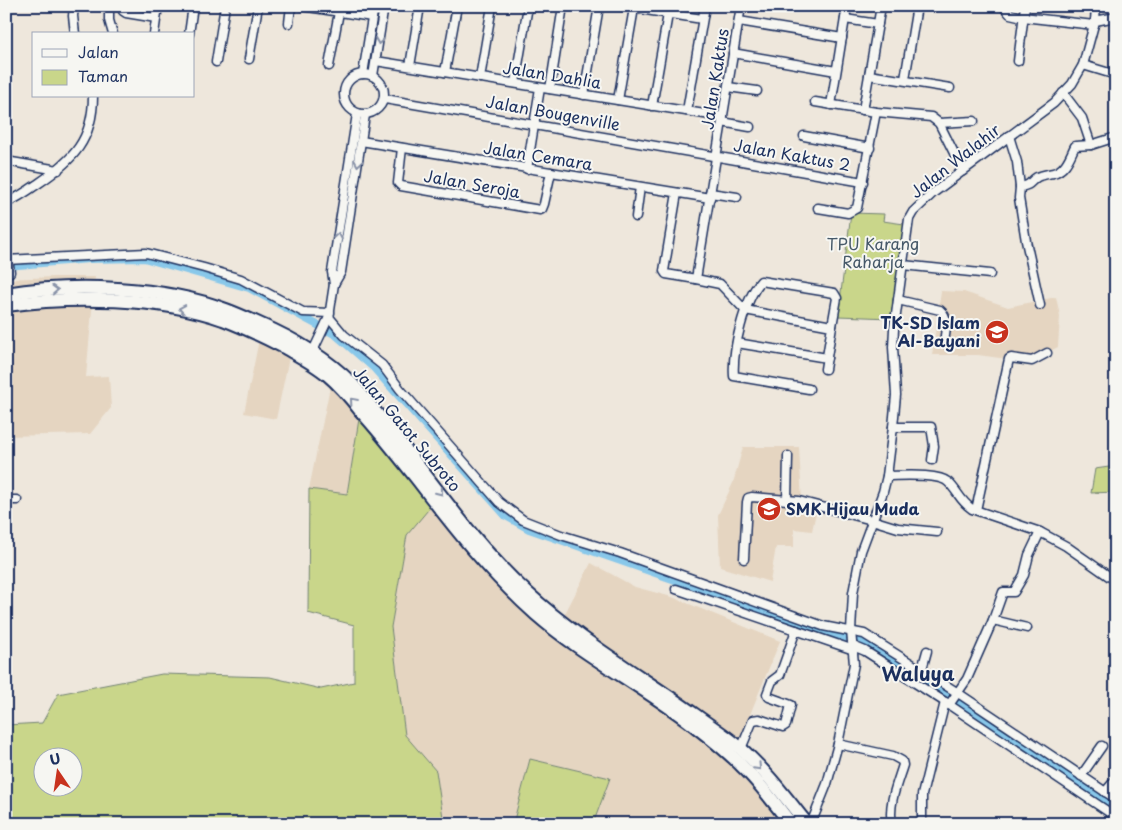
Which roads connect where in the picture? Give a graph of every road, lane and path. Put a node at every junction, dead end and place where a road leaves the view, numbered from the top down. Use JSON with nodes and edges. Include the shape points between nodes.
{"nodes":[{"id":1,"x":74,"y":6,"type":"edge"},
{"id":2,"x":108,"y":6,"type":"edge"},
{"id":3,"x":122,"y":6,"type":"edge"},
{"id":4,"x":158,"y":6,"type":"edge"},
{"id":5,"x":193,"y":6,"type":"edge"},
{"id":6,"x":225,"y":6,"type":"edge"},
{"id":7,"x":258,"y":6,"type":"edge"},
{"id":8,"x":292,"y":6,"type":"edge"},
{"id":9,"x":302,"y":6,"type":"edge"},
{"id":10,"x":374,"y":6,"type":"edge"},
{"id":11,"x":384,"y":6,"type":"edge"},
{"id":12,"x":420,"y":6,"type":"edge"},
{"id":13,"x":457,"y":6,"type":"edge"},
{"id":14,"x":492,"y":6,"type":"edge"},
{"id":15,"x":528,"y":6,"type":"edge"},
{"id":16,"x":563,"y":6,"type":"edge"},
{"id":17,"x":599,"y":6,"type":"edge"},
{"id":18,"x":621,"y":6,"type":"edge"},
{"id":19,"x":705,"y":6,"type":"edge"},
{"id":20,"x":741,"y":6,"type":"edge"},
{"id":21,"x":846,"y":6,"type":"edge"},
{"id":22,"x":881,"y":6,"type":"edge"},
{"id":23,"x":917,"y":6,"type":"edge"},
{"id":24,"x":1003,"y":6,"type":"edge"},
{"id":25,"x":1025,"y":6,"type":"edge"},
{"id":26,"x":1096,"y":6,"type":"edge"},
{"id":27,"x":634,"y":8,"type":"junction"},
{"id":28,"x":339,"y":12,"type":"junction"},
{"id":29,"x":668,"y":14,"type":"junction"},
{"id":30,"x":372,"y":17,"type":"junction"},
{"id":31,"x":1023,"y":17,"type":"junction"},
{"id":32,"x":1116,"y":17,"type":"edge"},
{"id":33,"x":156,"y":18,"type":"junction"},
{"id":34,"x":845,"y":19,"type":"junction"},
{"id":35,"x":702,"y":20,"type":"junction"},
{"id":36,"x":739,"y":21,"type":"junction"},
{"id":37,"x":289,"y":23,"type":"dead end"},
{"id":38,"x":1095,"y":23,"type":"junction"},
{"id":39,"x":878,"y":24,"type":"junction"},
{"id":40,"x":75,"y":32,"type":"edge"},
{"id":41,"x":112,"y":32,"type":"edge"},
{"id":42,"x":154,"y":32,"type":"edge"},
{"id":43,"x":189,"y":32,"type":"edge"},
{"id":44,"x":842,"y":38,"type":"junction"},
{"id":45,"x":734,"y":53,"type":"junction"},
{"id":46,"x":249,"y":59,"type":"dead end"},
{"id":47,"x":376,"y":61,"type":"junction"},
{"id":48,"x":1018,"y":61,"type":"dead end"},
{"id":49,"x":216,"y":62,"type":"dead end"},
{"id":50,"x":1083,"y":65,"type":"junction"},
{"id":51,"x":329,"y":66,"type":"dead end"},
{"id":52,"x":410,"y":66,"type":"junction"},
{"id":53,"x":836,"y":71,"type":"junction"},
{"id":54,"x":445,"y":72,"type":"junction"},
{"id":55,"x":363,"y":74,"type":"junction"},
{"id":56,"x":869,"y":75,"type":"junction"},
{"id":57,"x":1116,"y":75,"type":"edge"},
{"id":58,"x":373,"y":76,"type":"junction"},
{"id":59,"x":480,"y":78,"type":"junction"},
{"id":60,"x":905,"y":80,"type":"junction"},
{"id":61,"x":515,"y":84,"type":"junction"},
{"id":62,"x":728,"y":87,"type":"junction"},
{"id":63,"x":540,"y":88,"type":"junction"},
{"id":64,"x":950,"y":88,"type":"dead end"},
{"id":65,"x":550,"y":89,"type":"junction"},
{"id":66,"x":757,"y":91,"type":"dead end"},
{"id":67,"x":1063,"y":93,"type":"junction"},
{"id":68,"x":584,"y":95,"type":"junction"},
{"id":69,"x":93,"y":98,"type":"edge"},
{"id":70,"x":385,"y":99,"type":"junction"},
{"id":71,"x":618,"y":100,"type":"junction"},
{"id":72,"x":815,"y":102,"type":"dead end"},
{"id":73,"x":831,"y":105,"type":"junction"},
{"id":74,"x":652,"y":106,"type":"junction"},
{"id":75,"x":864,"y":110,"type":"junction"},
{"id":76,"x":687,"y":111,"type":"junction"},
{"id":77,"x":876,"y":112,"type":"junction"},
{"id":78,"x":361,"y":114,"type":"junction"},
{"id":79,"x":722,"y":120,"type":"junction"},
{"id":80,"x":974,"y":121,"type":"dead end"},
{"id":81,"x":938,"y":123,"type":"junction"},
{"id":82,"x":534,"y":124,"type":"junction"},
{"id":83,"x":750,"y":127,"type":"dead end"},
{"id":84,"x":804,"y":136,"type":"dead end"},
{"id":85,"x":1009,"y":136,"type":"junction"},
{"id":86,"x":1116,"y":137,"type":"edge"},
{"id":87,"x":361,"y":141,"type":"junction"},
{"id":88,"x":1091,"y":145,"type":"junction"},
{"id":89,"x":402,"y":148,"type":"junction"},
{"id":90,"x":870,"y":148,"type":"junction"},
{"id":91,"x":717,"y":156,"type":"junction"},
{"id":92,"x":6,"y":161,"type":"edge"},
{"id":93,"x":528,"y":168,"type":"junction"},
{"id":94,"x":58,"y":170,"type":"junction"},
{"id":95,"x":963,"y":170,"type":"junction"},
{"id":96,"x":551,"y":172,"type":"junction"},
{"id":97,"x":863,"y":182,"type":"junction"},
{"id":98,"x":640,"y":187,"type":"junction"},
{"id":99,"x":1020,"y":187,"type":"junction"},
{"id":100,"x":677,"y":193,"type":"junction"},
{"id":101,"x":710,"y":196,"type":"junction"},
{"id":102,"x":737,"y":197,"type":"dead end"},
{"id":103,"x":6,"y":203,"type":"edge"},
{"id":104,"x":818,"y":208,"type":"dead end"},
{"id":105,"x":636,"y":217,"type":"dead end"},
{"id":106,"x":7,"y":261,"type":"edge"},
{"id":107,"x":903,"y":265,"type":"junction"},
{"id":108,"x":8,"y":272,"type":"edge"},
{"id":109,"x":990,"y":274,"type":"dead end"},
{"id":110,"x":696,"y":279,"type":"junction"},
{"id":111,"x":334,"y":284,"type":"junction"},
{"id":112,"x":6,"y":294,"type":"edge"},
{"id":113,"x":898,"y":300,"type":"junction"},
{"id":114,"x":6,"y":305,"type":"edge"},
{"id":115,"x":1040,"y":305,"type":"dead end"},
{"id":116,"x":745,"y":310,"type":"junction"},
{"id":117,"x":329,"y":318,"type":"junction"},
{"id":118,"x":832,"y":326,"type":"junction"},
{"id":119,"x":737,"y":343,"type":"junction"},
{"id":120,"x":944,"y":343,"type":"dead end"},
{"id":121,"x":314,"y":352,"type":"junction"},
{"id":122,"x":1047,"y":353,"type":"dead end"},
{"id":123,"x":827,"y":358,"type":"junction"},
{"id":124,"x":825,"y":369,"type":"dead end"},
{"id":125,"x":809,"y":389,"type":"dead end"},
{"id":126,"x":894,"y":427,"type":"junction"},
{"id":127,"x":788,"y":456,"type":"dead end"},
{"id":128,"x":932,"y":460,"type":"dead end"},
{"id":129,"x":886,"y":476,"type":"junction"},
{"id":130,"x":6,"y":500,"type":"edge"},
{"id":131,"x":17,"y":500,"type":"dead end"},
{"id":132,"x":787,"y":500,"type":"junction"},
{"id":133,"x":976,"y":510,"type":"junction"},
{"id":134,"x":872,"y":520,"type":"junction"},
{"id":135,"x":937,"y":532,"type":"dead end"},
{"id":136,"x":1040,"y":532,"type":"junction"},
{"id":137,"x":744,"y":559,"type":"dead end"},
{"id":138,"x":1116,"y":578,"type":"edge"},
{"id":139,"x":676,"y":589,"type":"dead end"},
{"id":140,"x":786,"y":620,"type":"junction"},
{"id":141,"x":994,"y":620,"type":"junction"},
{"id":142,"x":1027,"y":628,"type":"dead end"},
{"id":143,"x":796,"y":630,"type":"junction"},
{"id":144,"x":852,"y":632,"type":"junction"},
{"id":145,"x":821,"y":633,"type":"junction"},
{"id":146,"x":853,"y":646,"type":"junction"},
{"id":147,"x":927,"y":651,"type":"dead end"},
{"id":148,"x":922,"y":669,"type":"junction"},
{"id":149,"x":951,"y":700,"type":"junction"},
{"id":150,"x":692,"y":718,"type":"junction"},
{"id":151,"x":838,"y":744,"type":"junction"},
{"id":152,"x":1102,"y":746,"type":"dead end"},
{"id":153,"x":741,"y":749,"type":"junction"},
{"id":154,"x":1081,"y":776,"type":"junction"},
{"id":155,"x":1116,"y":779,"type":"edge"},
{"id":156,"x":1105,"y":792,"type":"junction"},
{"id":157,"x":1116,"y":799,"type":"edge"},
{"id":158,"x":6,"y":816,"type":"edge"},
{"id":159,"x":1116,"y":817,"type":"edge"},
{"id":160,"x":7,"y":824,"type":"edge"},
{"id":161,"x":791,"y":824,"type":"edge"},
{"id":162,"x":807,"y":824,"type":"edge"},
{"id":163,"x":811,"y":824,"type":"edge"},
{"id":164,"x":892,"y":824,"type":"edge"},
{"id":165,"x":922,"y":824,"type":"edge"}],
"edges":[{"from":1,"to":40,"type":"street"},
{"from":2,"to":41,"type":"street"},
{"from":3,"to":33,"type":"street","via":[[126,13]]},
{"from":4,"to":33,"type":"street"},
{"from":5,"to":43,"type":"street"},
{"from":6,"to":49,"type":"street"},
{"from":7,"to":46,"type":"street"},
{"from":8,"to":37,"type":"street"},
{"from":9,"to":28,"type":"street"},
{"from":10,"to":30,"type":"street"},
{"from":11,"to":47,"type":"street","one_way":true},
{"from":12,"to":52,"type":"street"},
{"from":13,"to":54,"type":"street"},
{"from":14,"to":59,"type":"street"},
{"from":15,"to":61,"type":"street"},
{"from":16,"to":65,"type":"street"},
{"from":17,"to":68,"type":"street"},
{"from":18,"to":27,"type":"street"},
{"from":19,"to":35,"type":"street"},
{"from":20,"to":36,"type":"street","name":"Jalan Kaktus"},
{"from":21,"to":34,"type":"street"},
{"from":22,"to":39,"type":"street"},
{"from":23,"to":60,"type":"street"},
{"from":24,"to":31,"type":"street","via":[[1010,14]]},
{"from":25,"to":31,"type":"street"},
{"from":26,"to":38,"type":"street","name":"Jalan Walahir"},
{"from":27,"to":29,"type":"street"},
{"from":27,"to":71,"type":"street"},
{"from":28,"to":30,"type":"street"},
{"from":28,"to":51,"type":"street"},
{"from":29,"to":35,"type":"street"},
{"from":29,"to":74,"type":"street"},
{"from":30,"to":55,"type":"street"},
{"from":31,"to":38,"type":"street"},
{"from":31,"to":48,"type":"street"},
{"from":32,"to":38,"type":"street"},
{"from":33,"to":42,"type":"street"},
{"from":34,"to":39,"type":"street"},
{"from":34,"to":44,"type":"street"},
{"from":35,"to":76,"type":"street"},
{"from":36,"to":44,"type":"street"},
{"from":36,"to":45,"type":"street","name":"Jalan Kaktus"},
{"from":38,"to":50,"type":"street","name":"Jalan Walahir"},
{"from":39,"to":56,"type":"street"},
{"from":44,"to":53,"type":"street"},
{"from":45,"to":53,"type":"street"},
{"from":45,"to":62,"type":"street","name":"Jalan Kaktus"},
{"from":47,"to":52,"type":"street","name":"Jalan Dahlia"},
{"from":47,"to":58,"type":"street"},
{"from":50,"to":57,"type":"street"},
{"from":50,"to":67,"type":"street","name":"Jalan Walahir"},
{"from":52,"to":54,"type":"street","name":"Jalan Dahlia"},
{"from":53,"to":73,"type":"street"},
{"from":54,"to":59,"type":"street","name":"Jalan Dahlia"},
{"from":55,"to":58,"type":"street"},
{"from":55,"to":78,"type":"street","via":[[354,76],[344,92],[350,109]]},
{"from":56,"to":60,"type":"street"},
{"from":56,"to":75,"type":"street"},
{"from":58,"to":70,"type":"street","via":[[381,81]]},
{"from":59,"to":61,"type":"street","name":"Jalan Dahlia"},
{"from":60,"to":64,"type":"street"},
{"from":61,"to":63,"type":"street","name":"Jalan Dahlia"},
{"from":62,"to":66,"type":"street"},
{"from":62,"to":79,"type":"street","name":"Jalan Kaktus"},
{"from":63,"to":65,"type":"street","name":"Jalan Dahlia"},
{"from":63,"to":82,"type":"street"},
{"from":65,"to":68,"type":"street","name":"Jalan Dahlia"},
{"from":67,"to":85,"type":"street","name":"Jalan Walahir"},
{"from":67,"to":88,"type":"street","via":[[1082,118]]},
{"from":68,"to":71,"type":"street","name":"Jalan Dahlia"},
{"from":69,"to":94,"type":"street","via":[[88,133],[72,157]]},
{"from":70,"to":78,"type":"street","via":[[374,113]]},
{"from":70,"to":82,"type":"street","name":"Jalan Bougenville"},
{"from":71,"to":74,"type":"street","name":"Jalan Dahlia"},
{"from":72,"to":73,"type":"street"},
{"from":73,"to":75,"type":"street"},
{"from":74,"to":76,"type":"street","name":"Jalan Dahlia"},
{"from":75,"to":77,"type":"street"},
{"from":76,"to":79,"type":"street","name":"Jalan Dahlia"},
{"from":77,"to":81,"type":"street","via":[[931,117]]},
{"from":77,"to":90,"type":"street"},
{"from":78,"to":87,"type":"street"},
{"from":111,"to":78,"type":"street","one_way":true,"via":[[332,272]]},
{"from":79,"to":83,"type":"street","name":"Jalan Dahlia"},
{"from":79,"to":91,"type":"street","name":"Jalan Kaktus"},
{"from":80,"to":81,"type":"street"},
{"from":81,"to":95,"type":"street"},
{"from":82,"to":91,"type":"street","name":"Jalan Bougenville"},
{"from":82,"to":93,"type":"street"},
{"from":84,"to":90,"type":"street"},
{"from":85,"to":95,"type":"street","name":"Jalan Walahir"},
{"from":85,"to":99,"type":"street"},
{"from":86,"to":88,"type":"street"},
{"from":87,"to":89,"type":"street","name":"Jalan Cemara"},
{"from":87,"to":111,"type":"street","one_way":true,"via":[[341,272]]},
{"from":88,"to":99,"type":"street","via":[[1075,146],[1063,168]]},
{"from":89,"to":93,"type":"street","name":"Jalan Cemara"},
{"from":89,"to":96,"type":"street","name":"Jalan Seroja","via":[[398,183],[401,186],[521,207],[542,209]]},
{"from":90,"to":97,"type":"street"},
{"from":91,"to":97,"type":"street","name":"Jalan Kaktus 2"},
{"from":91,"to":101,"type":"street","name":"Jalan Kaktus"},
{"from":92,"to":94,"type":"street"},
{"from":93,"to":96,"type":"street","name":"Jalan Cemara"},
{"from":94,"to":103,"type":"street"},
{"from":95,"to":107,"type":"street","name":"Jalan Walahir","via":[[913,212]]},
{"from":96,"to":98,"type":"street","name":"Jalan Cemara"},
{"from":97,"to":104,"type":"street","via":[[857,208],[848,213]]},
{"from":98,"to":100,"type":"street","name":"Jalan Cemara"},
{"from":98,"to":105,"type":"street"},
{"from":99,"to":115,"type":"street","via":[[1026,241]]},
{"from":100,"to":101,"type":"street","name":"Jalan Cemara"},
{"from":100,"to":110,"type":"street","via":[[664,271]]},
{"from":101,"to":102,"type":"street","name":"Jalan Cemara"},
{"from":101,"to":110,"type":"street","name":"Jalan Kaktus"},
{"from":106,"to":108,"type":"street"},
{"from":106,"to":117,"type":"street","via":[[146,253],[241,279],[303,312]]},
{"from":107,"to":109,"type":"street"},
{"from":107,"to":113,"type":"street","name":"Jalan Walahir"},
{"from":110,"to":116,"type":"street","via":[[720,284]]},
{"from":111,"to":117,"type":"street"},
{"from":112,"to":121,"type":"highway","name":"Jalan Gatot Subroto","one_way":true,"via":[[97,288],[156,293],[225,310],[278,332]]},
{"from":113,"to":120,"type":"street","via":[[943,312],[946,319]]},
{"from":113,"to":126,"type":"street","name":"Jalan Walahir","via":[[893,347]]},
{"from":150,"to":114,"type":"highway","name":"Jalan Gatot Subroto","one_way":true,"via":[[562,636],[521,600],[451,524],[346,392],[306,359],[221,318],[172,307],[97,300]]},
{"from":116,"to":118,"type":"street"},
{"from":116,"to":118,"type":"street","via":[[761,281],[834,293],[837,298]]},
{"from":116,"to":119,"type":"street"},
{"from":117,"to":121,"type":"street"},
{"from":117,"to":140,"type":"street","via":[[382,365],[499,502],[518,517],[620,553]]},
{"from":118,"to":123,"type":"street"},
{"from":119,"to":123,"type":"street"},
{"from":119,"to":125,"type":"street","via":[[736,376]]},
{"from":121,"to":150,"type":"highway","name":"Jalan Gatot Subroto","one_way":true,"via":[[354,386],[487,552],[528,594],[568,628]]},
{"from":122,"to":133,"type":"street","via":[[1032,361],[1009,359]]},
{"from":123,"to":124,"type":"street"},
{"from":126,"to":128,"type":"street","via":[[931,427]]},
{"from":126,"to":129,"type":"street","name":"Jalan Walahir"},
{"from":127,"to":132,"type":"street"},
{"from":129,"to":133,"type":"street","via":[[943,479],[964,503]]},
{"from":129,"to":134,"type":"street","name":"Jalan Walahir"},
{"from":130,"to":131,"type":"street"},
{"from":132,"to":134,"type":"street"},
{"from":132,"to":137,"type":"street","via":[[748,498]]},
{"from":133,"to":136,"type":"street"},
{"from":134,"to":135,"type":"street","via":[[898,528]]},
{"from":134,"to":144,"type":"street","name":"Jalan Walahir","via":[[861,551],[853,593]]},
{"from":136,"to":138,"type":"street"},
{"from":136,"to":141,"type":"street","via":[[1021,581],[1014,592],[1002,592]]},
{"from":139,"to":140,"type":"street"},
{"from":140,"to":143,"type":"street"},
{"from":140,"to":145,"type":"street"},
{"from":141,"to":142,"type":"street"},
{"from":141,"to":149,"type":"street","via":[[972,671]]},
{"from":143,"to":145,"type":"street"},
{"from":143,"to":153,"type":"street","via":[[780,675],[772,681],[767,694],[791,706],[786,725],[753,720]]},
{"from":144,"to":145,"type":"street"},
{"from":144,"to":146,"type":"street","name":"Jalan Walahir"},
{"from":144,"to":148,"type":"street","via":[[864,634]]},
{"from":145,"to":146,"type":"street"},
{"from":146,"to":149,"type":"street"},
{"from":146,"to":151,"type":"street","name":"Jalan Walahir","via":[[851,680]]},
{"from":147,"to":148,"type":"street"},
{"from":148,"to":149,"type":"street"},
{"from":149,"to":154,"type":"street"},
{"from":149,"to":159,"type":"street"},
{"from":149,"to":165,"type":"street","via":[[922,795]]},
{"from":150,"to":153,"type":"highway"},
{"from":150,"to":161,"type":"highway","via":[[743,766]]},
{"from":151,"to":163,"type":"street","name":"Jalan Walahir"},
{"from":151,"to":164,"type":"street","via":[[893,756],[902,761],[892,796]]},
{"from":152,"to":154,"type":"street"},
{"from":153,"to":162,"type":"highway","one_way":true},
{"from":154,"to":156,"type":"street"},
{"from":155,"to":156,"type":"street"},
{"from":156,"to":157,"type":"street"},
{"from":158,"to":160,"type":"street"}]}
